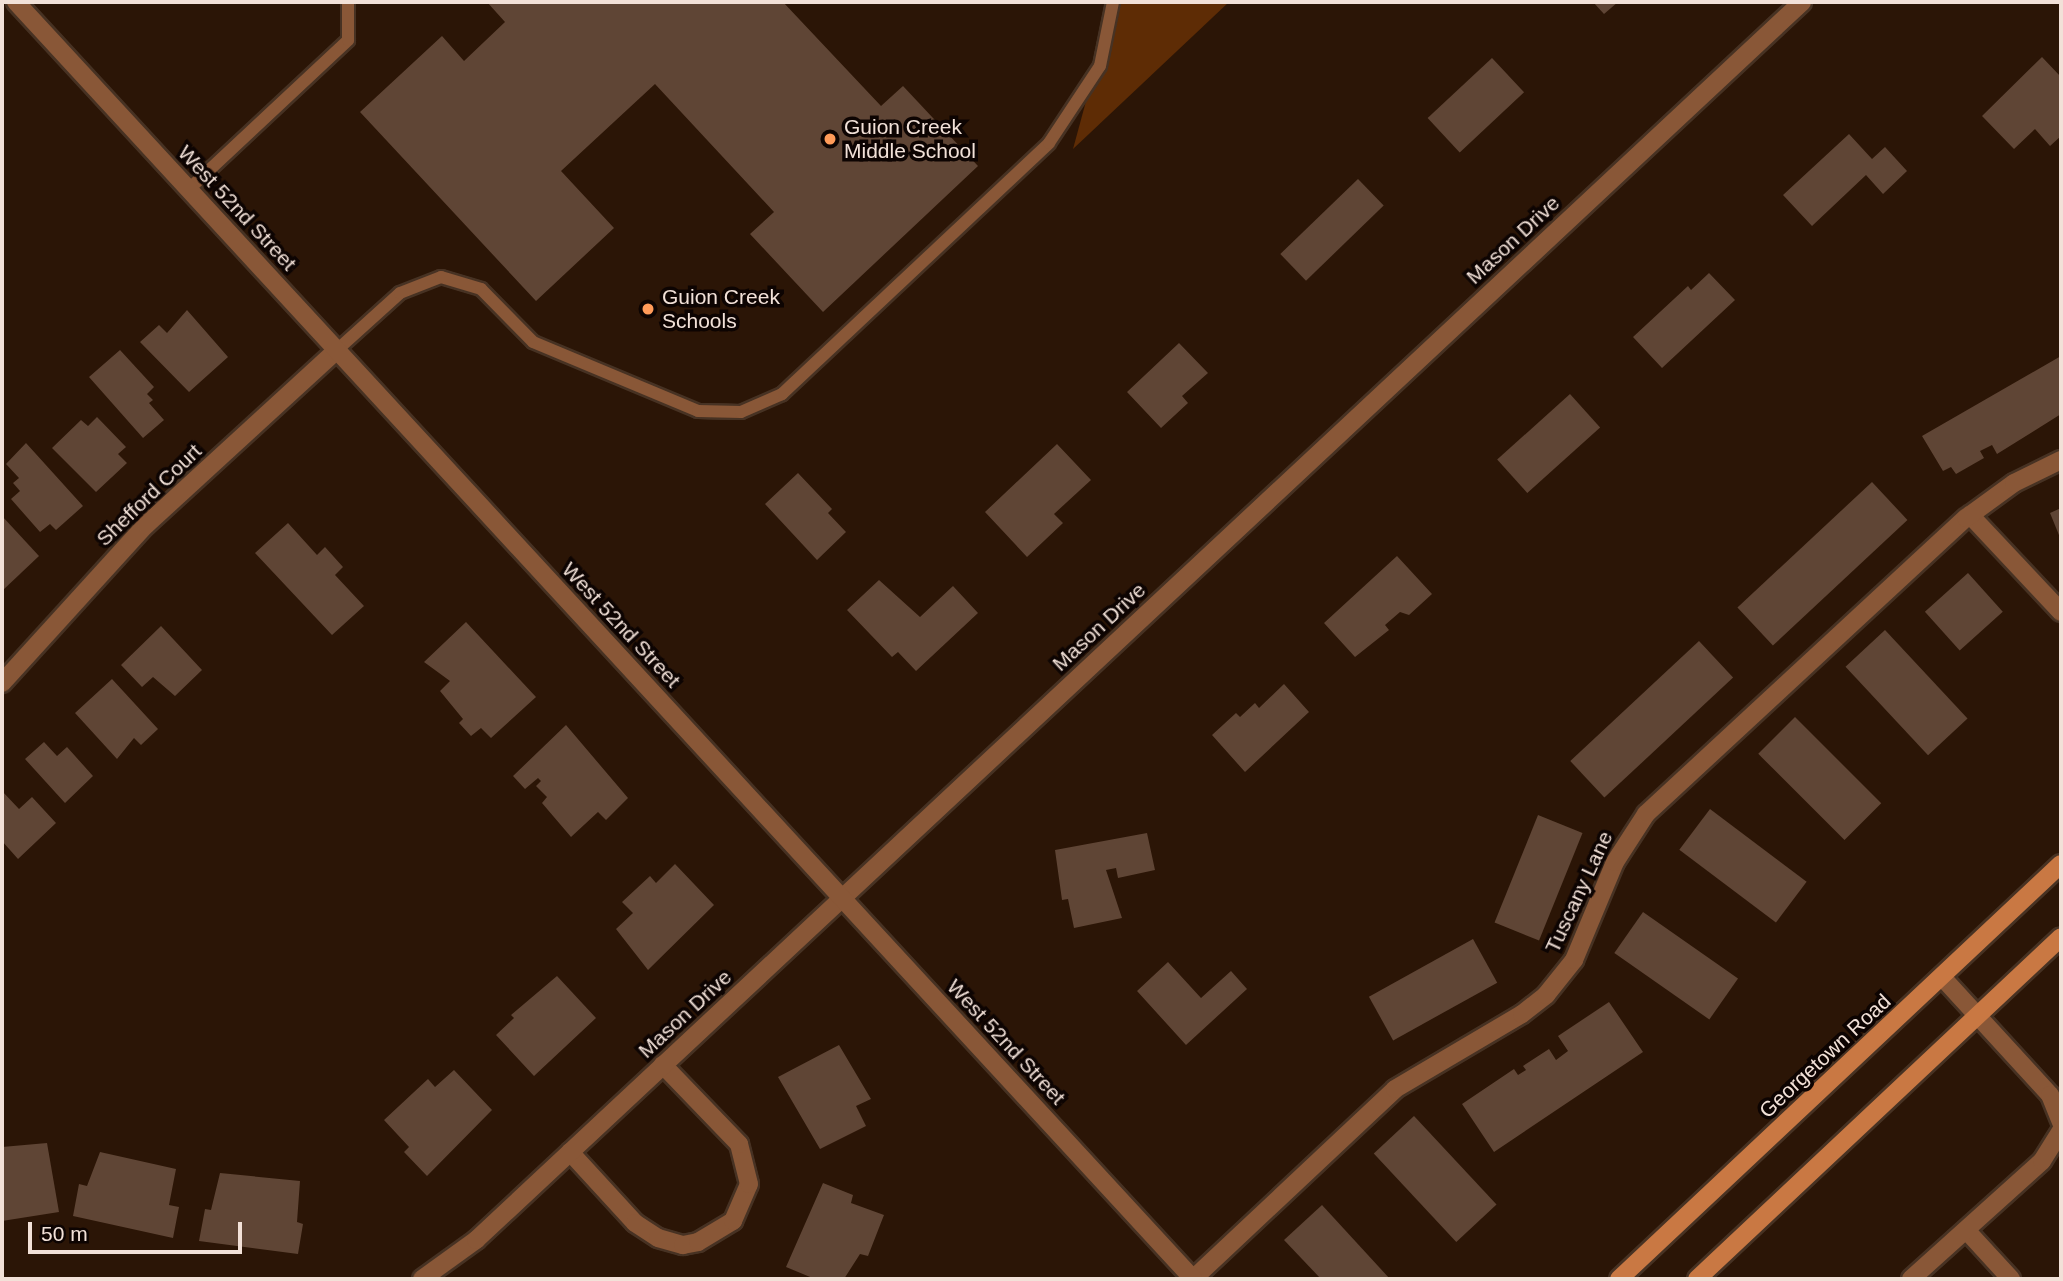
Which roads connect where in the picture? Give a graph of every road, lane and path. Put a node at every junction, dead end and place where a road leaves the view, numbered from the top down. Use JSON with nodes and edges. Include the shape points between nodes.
{"nodes":[{"id":1,"x":16,"y":2,"type":"edge"},
{"id":2,"x":348,"y":2,"type":"edge"},
{"id":3,"x":1113,"y":2,"type":"edge"},
{"id":4,"x":1802,"y":2,"type":"edge"},
{"id":5,"x":189,"y":189,"type":"junction"},
{"id":6,"x":337,"y":350,"type":"junction"},
{"id":7,"x":2061,"y":460,"type":"edge"},
{"id":8,"x":1969,"y":515,"type":"junction"},
{"id":9,"x":2061,"y":612,"type":"edge"},
{"id":10,"x":2,"y":683,"type":"edge"},
{"id":11,"x":2061,"y":864,"type":"edge"},
{"id":12,"x":842,"y":898,"type":"junction"},
{"id":13,"x":2061,"y":937,"type":"edge"},
{"id":14,"x":1942,"y":977,"type":"junction"},
{"id":15,"x":1978,"y":1015,"type":"junction"},
{"id":16,"x":663,"y":1065,"type":"junction"},
{"id":17,"x":2061,"y":1122,"type":"edge"},
{"id":18,"x":2061,"y":1131,"type":"edge"},
{"id":19,"x":570,"y":1152,"type":"junction"},
{"id":20,"x":1967,"y":1231,"type":"junction"},
{"id":21,"x":422,"y":1279,"type":"edge"},
{"id":22,"x":1193,"y":1279,"type":"edge"},
{"id":23,"x":1619,"y":1279,"type":"edge"},
{"id":24,"x":1697,"y":1279,"type":"edge"},
{"id":25,"x":1911,"y":1279,"type":"edge"},
{"id":26,"x":2011,"y":1279,"type":"edge"}],
"edges":[{"from":1,"to":5,"type":"street","name":"West 52nd Street"},
{"from":2,"to":5,"type":"lane","via":[[348,40]]},
{"from":3,"to":6,"type":"lane","via":[[1100,66],[1049,143],[792,386],[751,408],[698,411],[586,365],[533,342],[481,289],[441,277],[400,293]]},
{"from":4,"to":12,"type":"street","name":"Mason Drive"},
{"from":5,"to":6,"type":"street","name":"West 52nd Street"},
{"from":6,"to":10,"type":"street","name":"Shefford Court","via":[[146,525]]},
{"from":6,"to":12,"type":"street","name":"West 52nd Street"},
{"from":7,"to":8,"type":"street","name":"Tuscany Lane","via":[[2014,483]]},
{"from":8,"to":9,"type":"street"},
{"from":8,"to":22,"type":"street","name":"Tuscany Lane","via":[[1646,814],[1615,862],[1574,960],[1546,995],[1395,1089]]},
{"from":11,"to":14,"type":"main road","name":"Georgetown Road"},
{"from":12,"to":16,"type":"street","name":"Mason Drive"},
{"from":12,"to":22,"type":"street","name":"West 52nd Street"},
{"from":13,"to":15,"type":"main road"},
{"from":14,"to":15,"type":"street"},
{"from":14,"to":23,"type":"main road","name":"Georgetown Road"},
{"from":15,"to":17,"type":"street","via":[[2050,1095]]},
{"from":15,"to":24,"type":"main road"},
{"from":16,"to":19,"type":"street","name":"Mason Drive"},
{"from":16,"to":19,"type":"street","via":[[739,1144],[749,1184],[733,1222],[698,1242],[683,1245],[658,1238],[635,1223]]},
{"from":18,"to":20,"type":"street","via":[[2042,1161]]},
{"from":19,"to":21,"type":"street","name":"Mason Drive","via":[[476,1240]]},
{"from":20,"to":25,"type":"street"},
{"from":20,"to":26,"type":"street"}]}
